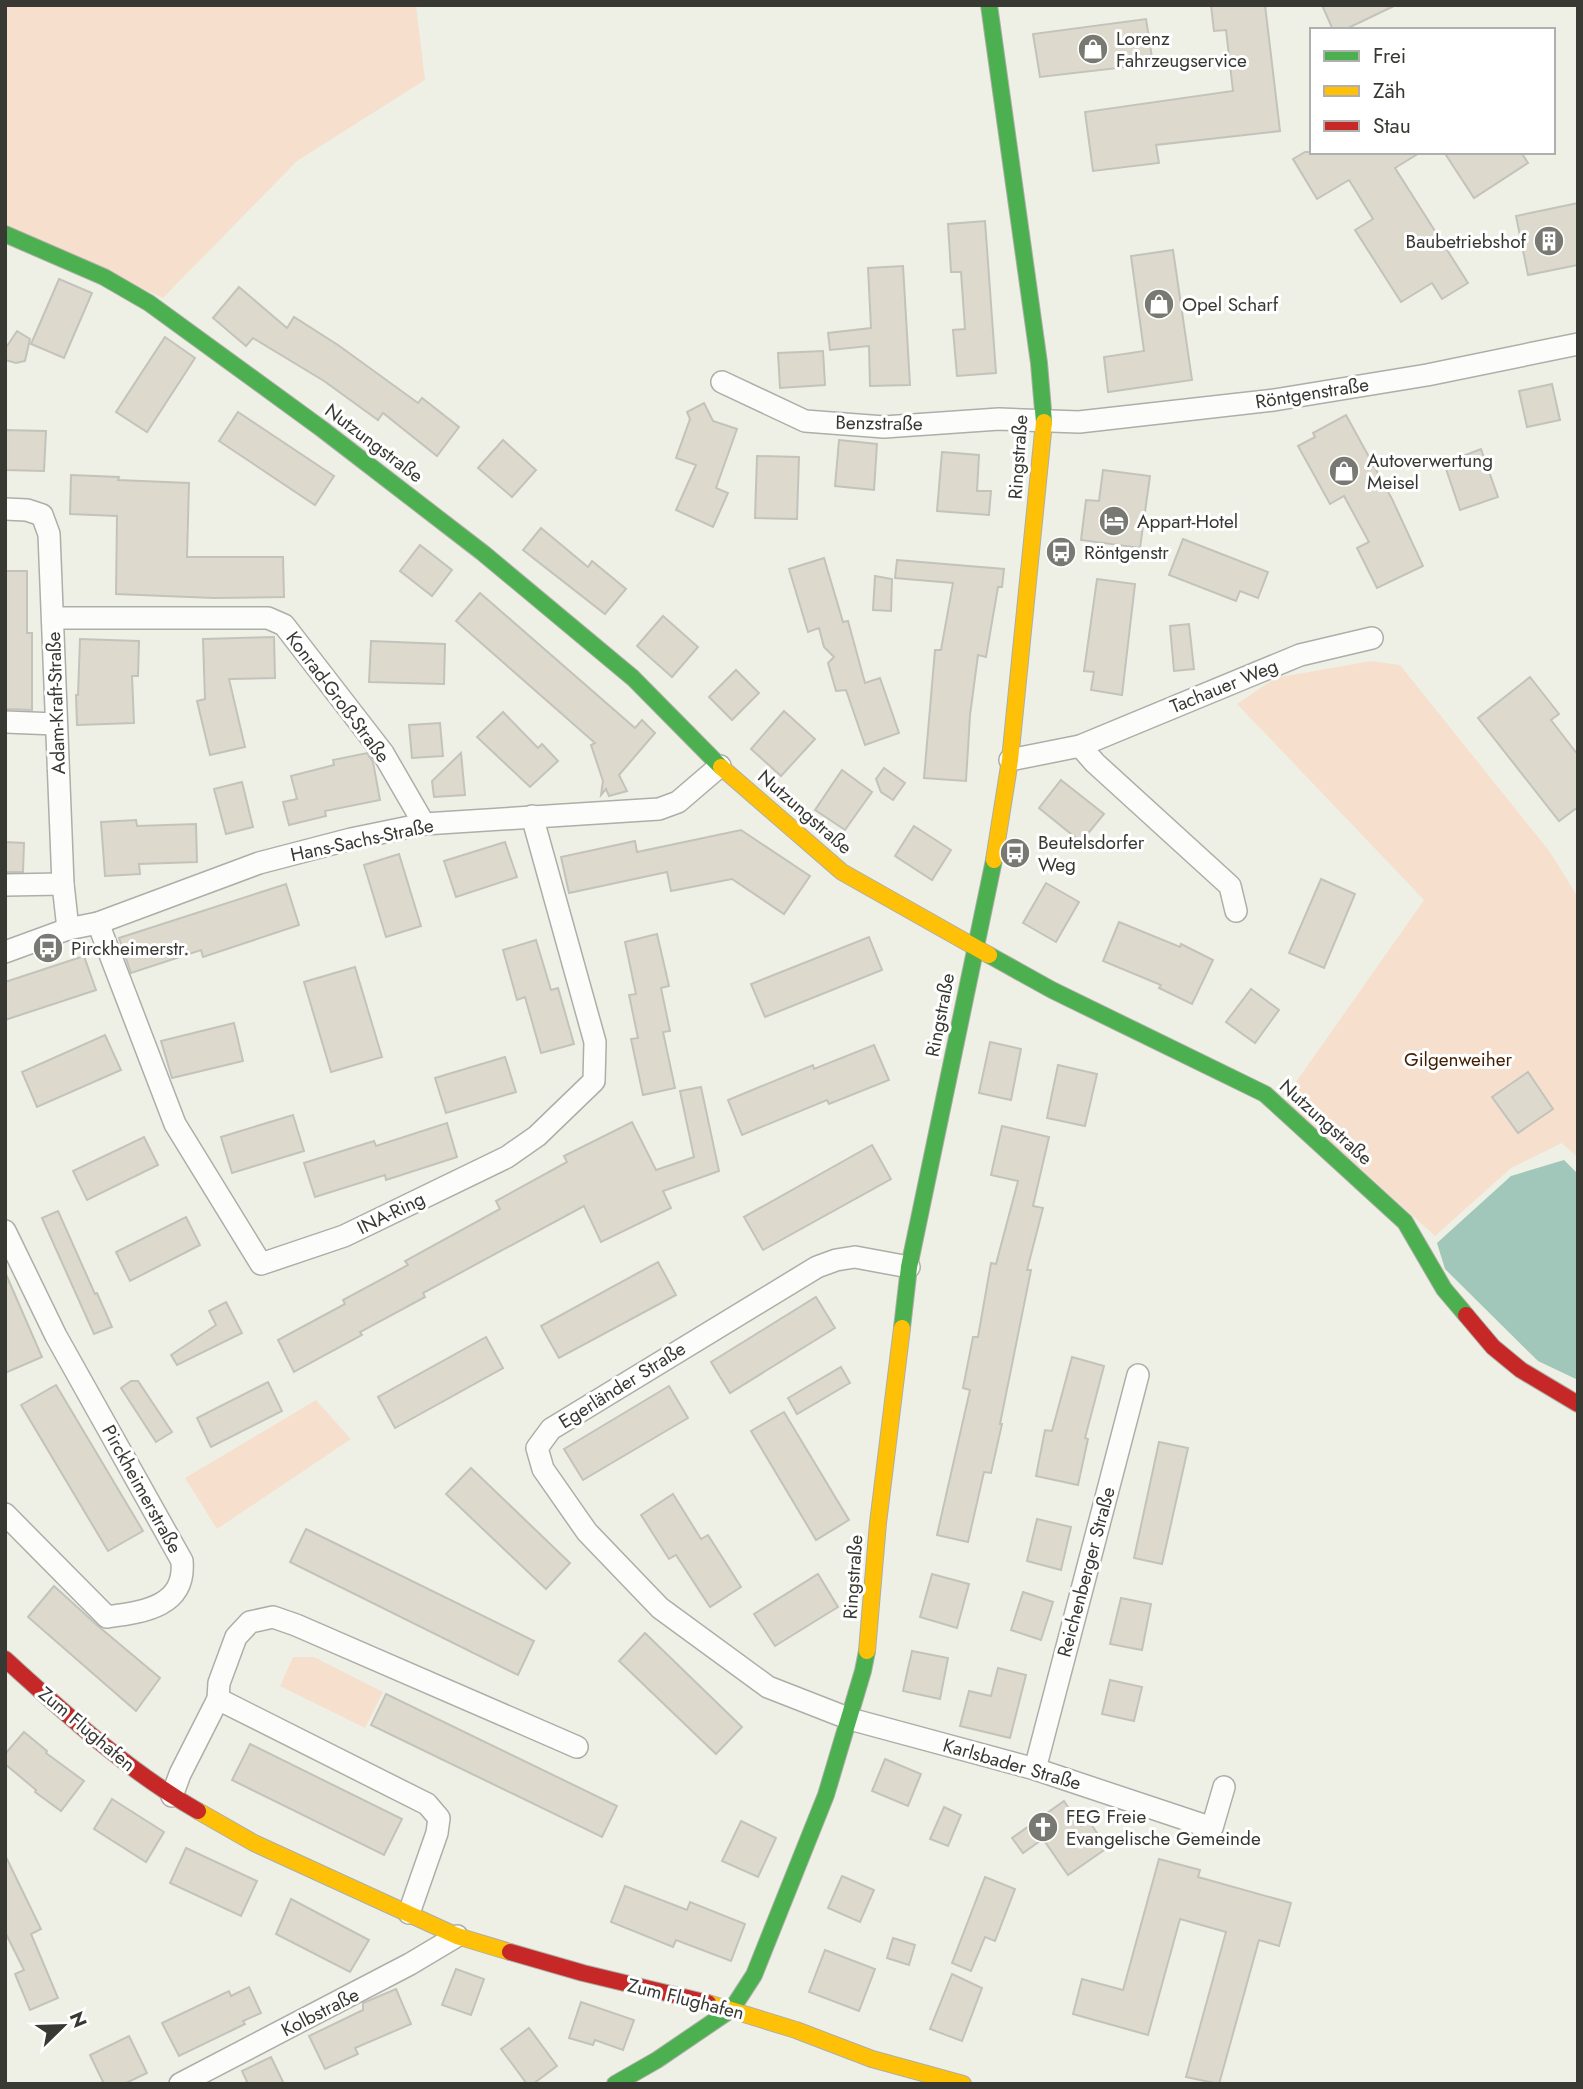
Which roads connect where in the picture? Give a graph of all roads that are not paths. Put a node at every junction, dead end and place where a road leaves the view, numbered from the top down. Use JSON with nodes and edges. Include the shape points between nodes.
{"nodes":[{"id":1,"x":989,"y":5,"type":"edge"},
{"id":2,"x":5,"y":234,"type":"edge"},
{"id":3,"x":1578,"y":344,"type":"edge"},
{"id":4,"x":722,"y":382,"type":"dead end"},
{"id":5,"x":1044,"y":419,"type":"junction"},
{"id":6,"x":5,"y":509,"type":"edge"},
{"id":7,"x":53,"y":618,"type":"junction"},
{"id":8,"x":1372,"y":638,"type":"dead end"},
{"id":9,"x":5,"y":722,"type":"edge"},
{"id":10,"x":56,"y":724,"type":"junction"},
{"id":11,"x":1080,"y":746,"type":"junction"},
{"id":12,"x":1010,"y":760,"type":"junction"},
{"id":13,"x":720,"y":766,"type":"junction"},
{"id":14,"x":532,"y":816,"type":"junction"},
{"id":15,"x":424,"y":824,"type":"junction"},
{"id":16,"x":63,"y":884,"type":"junction"},
{"id":17,"x":5,"y":885,"type":"edge"},
{"id":18,"x":1236,"y":911,"type":"dead end"},
{"id":19,"x":99,"y":923,"type":"junction"},
{"id":20,"x":68,"y":929,"type":"junction"},
{"id":21,"x":975,"y":946,"type":"junction"},
{"id":22,"x":5,"y":952,"type":"edge"},
{"id":23,"x":5,"y":1231,"type":"edge"},
{"id":24,"x":909,"y":1267,"type":"junction"},
{"id":25,"x":1138,"y":1375,"type":"dead end"},
{"id":26,"x":1578,"y":1404,"type":"edge"},
{"id":27,"x":5,"y":1514,"type":"edge"},
{"id":28,"x":5,"y":1659,"type":"edge"},
{"id":29,"x":219,"y":1699,"type":"junction"},
{"id":30,"x":850,"y":1718,"type":"junction"},
{"id":31,"x":577,"y":1747,"type":"dead end"},
{"id":32,"x":1035,"y":1769,"type":"junction"},
{"id":33,"x":1224,"y":1787,"type":"dead end"},
{"id":34,"x":172,"y":1796,"type":"junction"},
{"id":35,"x":412,"y":1903,"type":"junction"},
{"id":36,"x":457,"y":1936,"type":"junction"},
{"id":37,"x":732,"y":2009,"type":"junction"},
{"id":38,"x":180,"y":2084,"type":"edge"},
{"id":39,"x":615,"y":2084,"type":"edge"},
{"id":40,"x":964,"y":2084,"type":"edge"}],
"edges":[{"from":1,"to":5,"type":"street","name":"Ringstraße"},
{"from":2,"to":13,"type":"street","name":"Nutzungstraße","via":[[104,277],[149,303],[310,421],[483,553],[633,678]]},
{"from":3,"to":5,"type":"street","name":"Röntgenstraße","via":[[1274,400],[1079,422]]},
{"from":4,"to":5,"type":"street","name":"Benzstraße","via":[[805,421],[884,427]]},
{"from":5,"to":12,"type":"street","name":"Ringstraße"},
{"from":6,"to":7,"type":"street","name":"Adam-Kraft-Straße","via":[[41,515],[48,534]]},
{"from":7,"to":10,"type":"street","name":"Adam-Kraft-Straße"},
{"from":7,"to":15,"type":"street","name":"Konrad-Groß-Straße","via":[[268,618],[284,625],[383,753]]},
{"from":8,"to":11,"type":"street","name":"Tachauer Weg","via":[[1300,655]]},
{"from":9,"to":10,"type":"street"},
{"from":10,"to":16,"type":"street","name":"Adam-Kraft-Straße"},
{"from":11,"to":12,"type":"street","name":"Tachauer Weg"},
{"from":11,"to":18,"type":"street","via":[[1230,886]]},
{"from":12,"to":21,"type":"street","name":"Ringstraße"},
{"from":13,"to":14,"type":"street","name":"Hans-Sachs-Straße","via":[[678,802],[659,809]]},
{"from":13,"to":21,"type":"street","name":"Nutzungstraße","via":[[842,872]]},
{"from":14,"to":15,"type":"street","name":"Hans-Sachs-Straße"},
{"from":14,"to":19,"type":"street","name":"INA-Ring","via":[[595,1042],[594,1081],[537,1136],[507,1157],[344,1236],[261,1264],[175,1124]]},
{"from":15,"to":19,"type":"street","name":"Hans-Sachs-Straße","via":[[259,863]]},
{"from":16,"to":17,"type":"street"},
{"from":16,"to":20,"type":"street","name":"Adam-Kraft-Straße"},
{"from":19,"to":20,"type":"street","name":"Hans-Sachs-Straße"},
{"from":20,"to":22,"type":"street","name":"Hans-Sachs-Straße"},
{"from":21,"to":24,"type":"street","name":"Ringstraße"},
{"from":21,"to":26,"type":"street","name":"Nutzungstraße","via":[[1052,990],[1265,1094],[1405,1222],[1444,1289],[1493,1347],[1521,1370]]},
{"from":23,"to":27,"type":"street","name":"Pirckheimerstraße","via":[[55,1336],[183,1561],[184,1576],[177,1590],[154,1609],[107,1617]]},
{"from":24,"to":30,"type":"street","name":"Ringstraße","via":[[879,1510],[869,1637]]},
{"from":24,"to":30,"type":"street","name":"Egerländer Straße","via":[[855,1257],[817,1267],[551,1429],[537,1448],[543,1469],[587,1532],[660,1608],[768,1687]]},
{"from":25,"to":32,"type":"street","name":"Reichenberger Straße"},
{"from":28,"to":34,"type":"street","name":"Zum Flughafen","via":[[102,1746]]},
{"from":29,"to":31,"type":"street","via":[[219,1683],[236,1637],[250,1622],[273,1617]]},
{"from":29,"to":34,"type":"street"},
{"from":29,"to":35,"type":"street","via":[[427,1804],[439,1818],[437,1833]]},
{"from":30,"to":32,"type":"street","name":"Karlsbader Straße"},
{"from":30,"to":37,"type":"street","name":"Ringstraße","via":[[826,1795],[780,1912],[754,1975]]},
{"from":32,"to":33,"type":"street","name":"Karlsbader Straße","via":[[1212,1828]]},
{"from":34,"to":35,"type":"street","name":"Zum Flughafen","via":[[254,1843]]},
{"from":35,"to":36,"type":"street","name":"Zum Flughafen"},
{"from":36,"to":37,"type":"street","name":"Zum Flughafen","via":[[653,1992]]},
{"from":36,"to":38,"type":"street","name":"Kolbstraße"},
{"from":37,"to":39,"type":"street"},
{"from":37,"to":40,"type":"street","name":"Zum Flughafen","via":[[873,2059]]}]}
